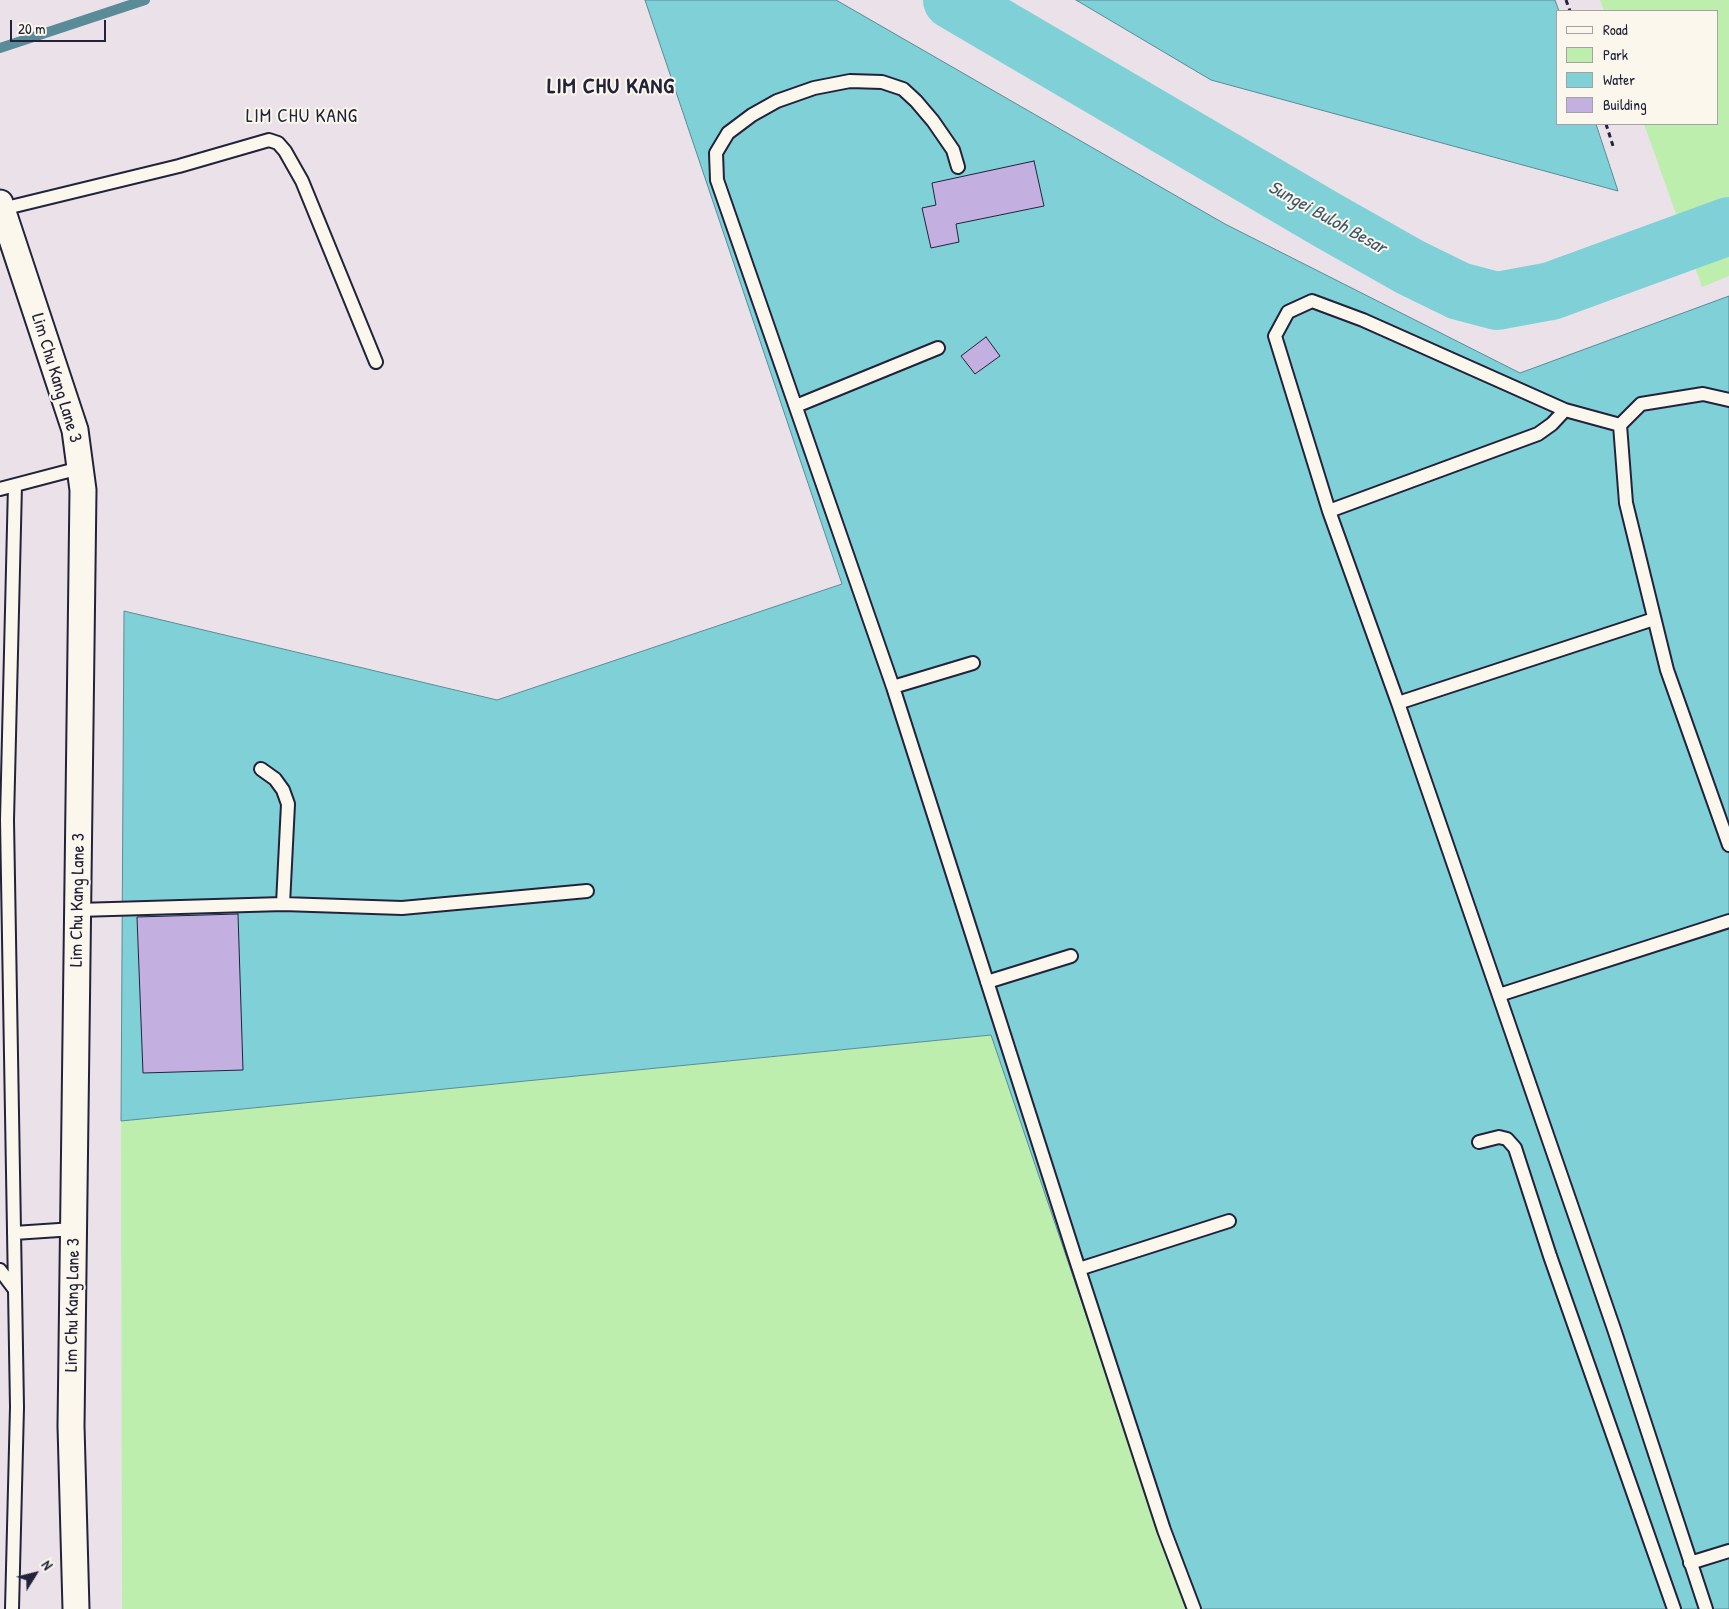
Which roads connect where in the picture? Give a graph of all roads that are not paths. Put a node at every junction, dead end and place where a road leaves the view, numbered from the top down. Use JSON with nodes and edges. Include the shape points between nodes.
{"nodes":[{"id":1,"x":958,"y":168,"type":"dead end"},
{"id":2,"x":1,"y":206,"type":"edge"},
{"id":3,"x":938,"y":348,"type":"dead end"},
{"id":4,"x":376,"y":362,"type":"dead end"},
{"id":5,"x":1729,"y":400,"type":"edge"},
{"id":6,"x":796,"y":406,"type":"junction"},
{"id":7,"x":1565,"y":410,"type":"junction"},
{"id":8,"x":1620,"y":425,"type":"junction"},
{"id":9,"x":80,"y":468,"type":"junction"},
{"id":10,"x":15,"y":485,"type":"junction"},
{"id":11,"x":0,"y":489,"type":"edge"},
{"id":12,"x":1329,"y":510,"type":"junction"},
{"id":13,"x":1654,"y":619,"type":"junction"},
{"id":14,"x":972,"y":664,"type":"dead end"},
{"id":15,"x":894,"y":687,"type":"junction"},
{"id":16,"x":1398,"y":703,"type":"junction"},
{"id":17,"x":261,"y":769,"type":"dead end"},
{"id":18,"x":0,"y":772,"type":"edge"},
{"id":19,"x":8,"y":783,"type":"junction"},
{"id":20,"x":1729,"y":845,"type":"edge"},
{"id":21,"x":587,"y":891,"type":"dead end"},
{"id":22,"x":0,"y":902,"type":"edge"},
{"id":23,"x":283,"y":904,"type":"junction"},
{"id":24,"x":78,"y":910,"type":"junction"},
{"id":25,"x":9,"y":914,"type":"junction"},
{"id":26,"x":1729,"y":921,"type":"edge"},
{"id":27,"x":1072,"y":956,"type":"dead end"},
{"id":28,"x":987,"y":982,"type":"junction"},
{"id":29,"x":1499,"y":995,"type":"junction"},
{"id":30,"x":5,"y":999,"type":"edge"},
{"id":31,"x":1480,"y":1142,"type":"dead end"},
{"id":32,"x":1229,"y":1221,"type":"dead end"},
{"id":33,"x":74,"y":1230,"type":"junction"},
{"id":34,"x":14,"y":1233,"type":"junction"},
{"id":35,"x":1079,"y":1269,"type":"junction"},
{"id":36,"x":0,"y":1270,"type":"edge"},
{"id":37,"x":15,"y":1290,"type":"junction"},
{"id":38,"x":1729,"y":1551,"type":"edge"},
{"id":39,"x":1690,"y":1563,"type":"junction"},
{"id":40,"x":12,"y":1609,"type":"edge"},
{"id":41,"x":76,"y":1609,"type":"edge"},
{"id":42,"x":1194,"y":1609,"type":"edge"},
{"id":43,"x":1674,"y":1609,"type":"edge"},
{"id":44,"x":1706,"y":1609,"type":"edge"}],
"edges":[{"from":1,"to":6,"type":"lane","via":[[953,150],[916,100],[903,89],[882,82],[850,81],[814,88],[777,101],[728,133],[716,153],[717,180]]},
{"from":2,"to":4,"type":"lane","via":[[179,166],[269,140],[278,143],[302,181]]},
{"from":2,"to":9,"type":"street","name":"Lim Chu Kang Lane 3","via":[[75,430]]},
{"from":3,"to":6,"type":"lane"},
{"from":5,"to":8,"type":"lane","via":[[1703,394],[1641,404]]},
{"from":6,"to":15,"type":"lane"},
{"from":7,"to":8,"type":"lane"},
{"from":7,"to":12,"type":"lane","via":[[1538,434]]},
{"from":7,"to":12,"type":"lane","via":[[1312,301],[1288,312],[1276,336]]},
{"from":8,"to":13,"type":"lane","via":[[1626,503]]},
{"from":9,"to":10,"type":"lane"},
{"from":9,"to":24,"type":"street","name":"Lim Chu Kang Lane 3","via":[[83,490]]},
{"from":10,"to":11,"type":"lane"},
{"from":10,"to":19,"type":"lane"},
{"from":12,"to":16,"type":"lane"},
{"from":13,"to":16,"type":"lane"},
{"from":13,"to":20,"type":"lane","via":[[1667,670]]},
{"from":14,"to":15,"type":"lane"},
{"from":15,"to":28,"type":"lane"},
{"from":16,"to":29,"type":"lane"},
{"from":17,"to":23,"type":"lane","via":[[275,779],[288,804]]},
{"from":18,"to":19,"type":"lane"},
{"from":19,"to":25,"type":"lane"},
{"from":21,"to":23,"type":"lane","via":[[402,908]]},
{"from":22,"to":25,"type":"lane"},
{"from":23,"to":24,"type":"lane"},
{"from":24,"to":33,"type":"street","name":"Lim Chu Kang Lane 3"},
{"from":25,"to":30,"type":"lane"},
{"from":26,"to":29,"type":"lane"},
{"from":27,"to":28,"type":"lane"},
{"from":28,"to":35,"type":"lane"},
{"from":29,"to":39,"type":"lane","via":[[1611,1320]]},
{"from":30,"to":34,"type":"lane"},
{"from":31,"to":43,"type":"lane","via":[[1499,1137],[1507,1139],[1515,1148]]},
{"from":32,"to":35,"type":"lane"},
{"from":33,"to":34,"type":"lane"},
{"from":33,"to":41,"type":"street","name":"Lim Chu Kang Lane 3","via":[[71,1426]]},
{"from":34,"to":37,"type":"lane"},
{"from":35,"to":42,"type":"lane","via":[[1164,1530]]},
{"from":36,"to":37,"type":"lane"},
{"from":37,"to":40,"type":"lane","via":[[17,1407]]},
{"from":38,"to":39,"type":"lane"},
{"from":39,"to":44,"type":"lane"}]}
